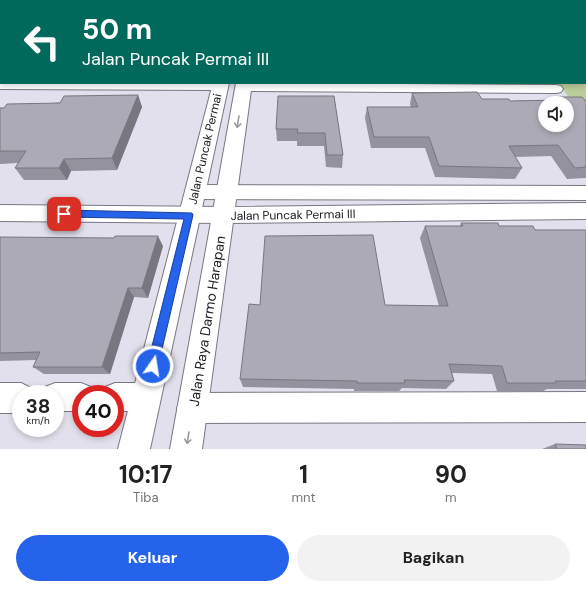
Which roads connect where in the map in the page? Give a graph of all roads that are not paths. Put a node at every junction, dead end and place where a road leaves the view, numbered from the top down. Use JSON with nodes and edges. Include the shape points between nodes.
{"nodes":[{"id":1,"x":0,"y":85,"type":"edge"},
{"id":2,"x":220,"y":85,"type":"edge"},
{"id":3,"x":243,"y":85,"type":"edge"},
{"id":4,"x":556,"y":89,"type":"dead end"},
{"id":5,"x":586,"y":193,"type":"edge"},
{"id":6,"x":225,"y":204,"type":"junction"},
{"id":7,"x":187,"y":208,"type":"junction"},
{"id":8,"x":586,"y":212,"type":"edge"},
{"id":9,"x":0,"y":213,"type":"edge"},
{"id":10,"x":124,"y":397,"type":"edge"},
{"id":11,"x":146,"y":397,"type":"junction"},
{"id":12,"x":0,"y":398,"type":"edge"},
{"id":13,"x":12,"y":398,"type":"edge"},
{"id":14,"x":586,"y":407,"type":"edge"},
{"id":15,"x":192,"y":408,"type":"junction"},
{"id":16,"x":134,"y":449,"type":"edge"},
{"id":17,"x":186,"y":449,"type":"edge"}],
"edges":[{"from":1,"to":2,"type":"street"},
{"from":2,"to":7,"type":"street","name":"Jalan Puncak Permai"},
{"from":3,"to":4,"type":"street"},
{"from":3,"to":6,"type":"street","name":"Jalan Puncak Permai","one_way":true},
{"from":5,"to":6,"type":"street","name":"Jalan Puncak Permai III"},
{"from":6,"to":7,"type":"street","name":"Jalan Puncak Permai III"},
{"from":6,"to":8,"type":"street","name":"Jalan Puncak Permai III"},
{"from":6,"to":15,"type":"street","name":"Jalan Raya Darmo Harapan"},
{"from":7,"to":9,"type":"street","name":"Jalan Puncak Permai III"},
{"from":7,"to":11,"type":"street"},
{"from":10,"to":11,"type":"street"},
{"from":11,"to":16,"type":"street"},
{"from":12,"to":13,"type":"street"},
{"from":14,"to":15,"type":"street"},
{"from":15,"to":17,"type":"street","name":"Jalan Raya Darmo Harapan","one_way":true}]}
